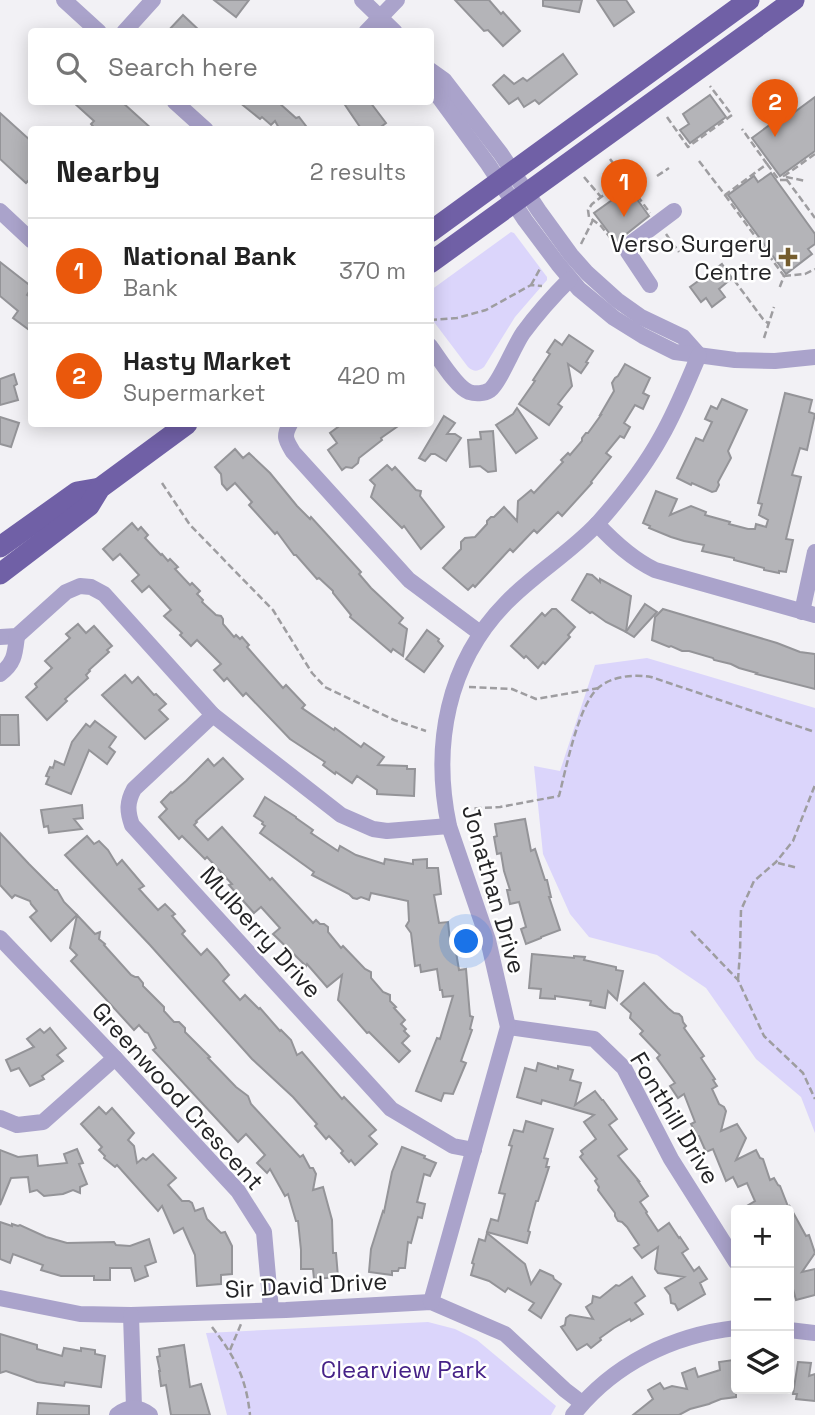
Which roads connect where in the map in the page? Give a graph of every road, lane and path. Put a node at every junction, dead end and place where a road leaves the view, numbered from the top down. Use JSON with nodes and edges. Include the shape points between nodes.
{"nodes":[{"id":1,"x":64,"y":0,"type":"edge"},
{"id":2,"x":153,"y":0,"type":"edge"},
{"id":3,"x":362,"y":0,"type":"edge"},
{"id":4,"x":397,"y":0,"type":"edge"},
{"id":5,"x":749,"y":0,"type":"edge"},
{"id":6,"x":794,"y":0,"type":"edge"},
{"id":7,"x":380,"y":17,"type":"junction"},
{"id":8,"x":95,"y":28,"type":"edge"},
{"id":9,"x":128,"y":28,"type":"edge"},
{"id":10,"x":370,"y":28,"type":"edge"},
{"id":11,"x":391,"y":28,"type":"edge"},
{"id":12,"x":434,"y":73,"type":"edge"},
{"id":13,"x":710,"y":86,"type":"dead end"},
{"id":14,"x":434,"y":90,"type":"edge"},
{"id":15,"x":178,"y":105,"type":"edge"},
{"id":16,"x":667,"y":117,"type":"dead end"},
{"id":17,"x":202,"y":126,"type":"edge"},
{"id":18,"x":742,"y":129,"type":"dead end"},
{"id":19,"x":815,"y":154,"type":"edge"},
{"id":20,"x":610,"y":159,"type":"dead end"},
{"id":21,"x":699,"y":161,"type":"dead end"},
{"id":22,"x":768,"y":164,"type":"junction"},
{"id":23,"x":669,"y":168,"type":"dead end"},
{"id":24,"x":657,"y":176,"type":"dead end"},
{"id":25,"x":506,"y":177,"type":"junction"},
{"id":26,"x":584,"y":177,"type":"dead end"},
{"id":27,"x":786,"y":178,"type":"junction"},
{"id":28,"x":625,"y":179,"type":"junction"},
{"id":29,"x":807,"y":181,"type":"dead end"},
{"id":30,"x":645,"y":184,"type":"dead end"},
{"id":31,"x":635,"y":192,"type":"junction"},
{"id":32,"x":724,"y":195,"type":"junction"},
{"id":33,"x":601,"y":197,"type":"junction"},
{"id":34,"x":521,"y":198,"type":"junction"},
{"id":35,"x":0,"y":211,"type":"edge"},
{"id":36,"x":674,"y":211,"type":"dead end"},
{"id":37,"x":815,"y":218,"type":"edge"},
{"id":38,"x":655,"y":219,"type":"dead end"},
{"id":39,"x":593,"y":220,"type":"junction"},
{"id":40,"x":434,"y":229,"type":"edge"},
{"id":41,"x":663,"y":230,"type":"dead end"},
{"id":42,"x":28,"y":236,"type":"edge"},
{"id":43,"x":581,"y":244,"type":"dead end"},
{"id":44,"x":616,"y":245,"type":"dead end"},
{"id":45,"x":679,"y":253,"type":"dead end"},
{"id":46,"x":434,"y":260,"type":"edge"},
{"id":47,"x":541,"y":267,"type":"dead end"},
{"id":48,"x":815,"y":269,"type":"edge"},
{"id":49,"x":784,"y":276,"type":"junction"},
{"id":50,"x":570,"y":279,"type":"junction"},
{"id":51,"x":734,"y":280,"type":"dead end"},
{"id":52,"x":531,"y":285,"type":"junction"},
{"id":53,"x":650,"y":285,"type":"dead end"},
{"id":54,"x":544,"y":286,"type":"dead end"},
{"id":55,"x":779,"y":289,"type":"dead end"},
{"id":56,"x":774,"y":307,"type":"dead end"},
{"id":57,"x":434,"y":320,"type":"edge"},
{"id":58,"x":769,"y":324,"type":"junction"},
{"id":59,"x":764,"y":338,"type":"dead end"},
{"id":60,"x":434,"y":351,"type":"edge"},
{"id":61,"x":699,"y":355,"type":"junction"},
{"id":62,"x":815,"y":357,"type":"edge"},
{"id":63,"x":183,"y":427,"type":"edge"},
{"id":64,"x":288,"y":427,"type":"edge"},
{"id":65,"x":162,"y":483,"type":"dead end"},
{"id":66,"x":100,"y":488,"type":"junction"},
{"id":67,"x":597,"y":524,"type":"junction"},
{"id":68,"x":0,"y":547,"type":"edge"},
{"id":69,"x":815,"y":552,"type":"edge"},
{"id":70,"x":0,"y":574,"type":"edge"},
{"id":71,"x":808,"y":613,"type":"edge"},
{"id":72,"x":480,"y":634,"type":"junction"},
{"id":73,"x":18,"y":636,"type":"junction"},
{"id":74,"x":0,"y":637,"type":"edge"},
{"id":75,"x":0,"y":674,"type":"edge"},
{"id":76,"x":464,"y":686,"type":"dead end"},
{"id":77,"x":598,"y":688,"type":"junction"},
{"id":78,"x":213,"y":715,"type":"junction"},
{"id":79,"x":426,"y":731,"type":"dead end"},
{"id":80,"x":815,"y":732,"type":"edge"},
{"id":81,"x":815,"y":785,"type":"edge"},
{"id":82,"x":814,"y":791,"type":"edge"},
{"id":83,"x":464,"y":809,"type":"dead end"},
{"id":84,"x":449,"y":826,"type":"junction"},
{"id":85,"x":776,"y":862,"type":"junction"},
{"id":86,"x":798,"y":868,"type":"dead end"},
{"id":87,"x":691,"y":931,"type":"dead end"},
{"id":88,"x":0,"y":938,"type":"edge"},
{"id":89,"x":738,"y":980,"type":"junction"},
{"id":90,"x":508,"y":1027,"type":"junction"},
{"id":91,"x":115,"y":1058,"type":"junction"},
{"id":92,"x":815,"y":1099,"type":"edge"},
{"id":93,"x":0,"y":1118,"type":"edge"},
{"id":94,"x":474,"y":1150,"type":"junction"},
{"id":95,"x":731,"y":1254,"type":"edge"},
{"id":96,"x":0,"y":1298,"type":"edge"},
{"id":97,"x":431,"y":1301,"type":"junction"},
{"id":98,"x":247,"y":1310,"type":"junction"},
{"id":99,"x":271,"y":1310,"type":"junction"},
{"id":100,"x":202,"y":1313,"type":"junction"},
{"id":101,"x":131,"y":1315,"type":"junction"},
{"id":102,"x":731,"y":1329,"type":"edge"},
{"id":103,"x":794,"y":1331,"type":"edge"},
{"id":104,"x":815,"y":1333,"type":"edge"},
{"id":105,"x":230,"y":1350,"type":"junction"},
{"id":106,"x":134,"y":1407,"type":"junction"},
{"id":107,"x":578,"y":1409,"type":"edge"},
{"id":108,"x":117,"y":1415,"type":"edge"},
{"id":109,"x":150,"y":1415,"type":"edge"},
{"id":110,"x":250,"y":1415,"type":"edge"}],
"edges":[{"from":1,"to":8,"type":"street"},
{"from":2,"to":9,"type":"street"},
{"from":3,"to":7,"type":"street"},
{"from":4,"to":7,"type":"street"},
{"from":5,"to":25,"type":"main road"},
{"from":6,"to":34,"type":"main road"},
{"from":7,"to":10,"type":"street"},
{"from":7,"to":11,"type":"street"},
{"from":12,"to":25,"type":"street","via":[[444,80]]},
{"from":13,"to":16,"type":"path","via":[[732,115],[721,123],[688,146]]},
{"from":14,"to":25,"type":"street"},
{"from":15,"to":17,"type":"street"},
{"from":18,"to":22,"type":"path"},
{"from":19,"to":27,"type":"path"},
{"from":20,"to":28,"type":"path"},
{"from":21,"to":32,"type":"path"},
{"from":22,"to":27,"type":"path","via":[[779,180]]},
{"from":22,"to":32,"type":"path"},
{"from":23,"to":24,"type":"path"},
{"from":25,"to":34,"type":"street"},
{"from":25,"to":40,"type":"main road"},
{"from":26,"to":33,"type":"path"},
{"from":27,"to":29,"type":"path"},
{"from":27,"to":37,"type":"path"},
{"from":28,"to":31,"type":"path"},
{"from":28,"to":33,"type":"path"},
{"from":30,"to":31,"type":"path"},
{"from":31,"to":38,"type":"path"},
{"from":32,"to":49,"type":"path"},
{"from":33,"to":39,"type":"path","via":[[588,210]]},
{"from":34,"to":46,"type":"main road"},
{"from":34,"to":50,"type":"street"},
{"from":34,"to":61,"type":"street","via":[[617,300],[683,337]]},
{"from":35,"to":42,"type":"street"},
{"from":36,"to":53,"type":"street","via":[[629,244],[628,252]]},
{"from":39,"to":43,"type":"path"},
{"from":39,"to":44,"type":"path"},
{"from":41,"to":45,"type":"path"},
{"from":47,"to":52,"type":"path"},
{"from":48,"to":49,"type":"path"},
{"from":49,"to":55,"type":"path"},
{"from":50,"to":60,"type":"street","via":[[523,333],[490,390],[467,392]]},
{"from":50,"to":61,"type":"street","via":[[643,336],[675,352]]},
{"from":51,"to":58,"type":"path"},
{"from":52,"to":54,"type":"path"},
{"from":52,"to":57,"type":"path","via":[[486,310]]},
{"from":56,"to":58,"type":"path"},
{"from":58,"to":59,"type":"path"},
{"from":61,"to":62,"type":"street","via":[[775,361]]},
{"from":61,"to":67,"type":"street","name":"Jonathan Drive","via":[[660,439]]},
{"from":63,"to":66,"type":"main road"},
{"from":64,"to":72,"type":"street","via":[[286,440],[293,452],[409,580]]},
{"from":65,"to":79,"type":"path","via":[[190,525],[273,610],[325,687]]},
{"from":66,"to":68,"type":"main road","via":[[78,492]]},
{"from":66,"to":70,"type":"main road","via":[[89,506]]},
{"from":67,"to":71,"type":"street","via":[[655,570]]},
{"from":67,"to":72,"type":"street","name":"Jonathan Drive","via":[[505,603]]},
{"from":69,"to":71,"type":"street"},
{"from":72,"to":84,"type":"street","name":"Jonathan Drive","via":[[461,668],[448,709],[442,774]]},
{"from":73,"to":74,"type":"street"},
{"from":73,"to":75,"type":"street","via":[[15,655]]},
{"from":73,"to":78,"type":"street","via":[[66,592],[91,587],[104,594]]},
{"from":76,"to":77,"type":"path","via":[[512,689],[536,699]]},
{"from":77,"to":80,"type":"path","via":[[618,677],[651,677]]},
{"from":77,"to":83,"type":"path","via":[[586,705],[559,796]]},
{"from":78,"to":84,"type":"street","via":[[341,815],[387,831]]},
{"from":78,"to":94,"type":"street","name":"Mulberry Drive","via":[[134,789],[128,812],[132,825],[391,1109],[453,1146]]},
{"from":81,"to":82,"type":"path"},
{"from":82,"to":85,"type":"path","via":[[793,841]]},
{"from":84,"to":90,"type":"street","name":"Jonathan Drive","via":[[488,940]]},
{"from":85,"to":86,"type":"path"},
{"from":85,"to":89,"type":"path","via":[[754,881],[741,911]]},
{"from":87,"to":89,"type":"path"},
{"from":88,"to":91,"type":"street","name":"Greenwood Crescent"},
{"from":89,"to":92,"type":"path","via":[[764,1036],[803,1073]]},
{"from":90,"to":94,"type":"street","name":"Jonathan Drive"},
{"from":90,"to":95,"type":"street","name":"Fonthill Drive","via":[[594,1040],[624,1068],[671,1159]]},
{"from":91,"to":93,"type":"street","via":[[43,1122],[17,1125]]},
{"from":91,"to":99,"type":"street","name":"Greenwood Crescent","via":[[238,1191],[264,1232]]},
{"from":94,"to":97,"type":"street","name":"Jonathan Drive"},
{"from":96,"to":101,"type":"street","name":"Sir David Drive","via":[[80,1314]]},
{"from":97,"to":99,"type":"street","name":"Sir David Drive"},
{"from":97,"to":107,"type":"street","name":"Sir David Drive","via":[[505,1334],[565,1390]]},
{"from":98,"to":99,"type":"street","name":"Sir David Drive"},
{"from":98,"to":100,"type":"street","name":"Sir David Drive"},
{"from":98,"to":105,"type":"path"},
{"from":100,"to":101,"type":"street","name":"Sir David Drive"},
{"from":100,"to":105,"type":"path"},
{"from":101,"to":106,"type":"street"},
{"from":102,"to":107,"type":"street","via":[[688,1337],[654,1350],[621,1369]]},
{"from":103,"to":104,"type":"street"},
{"from":105,"to":110,"type":"path","via":[[247,1389]]},
{"from":106,"to":108,"type":"street"},
{"from":106,"to":109,"type":"street"}]}
